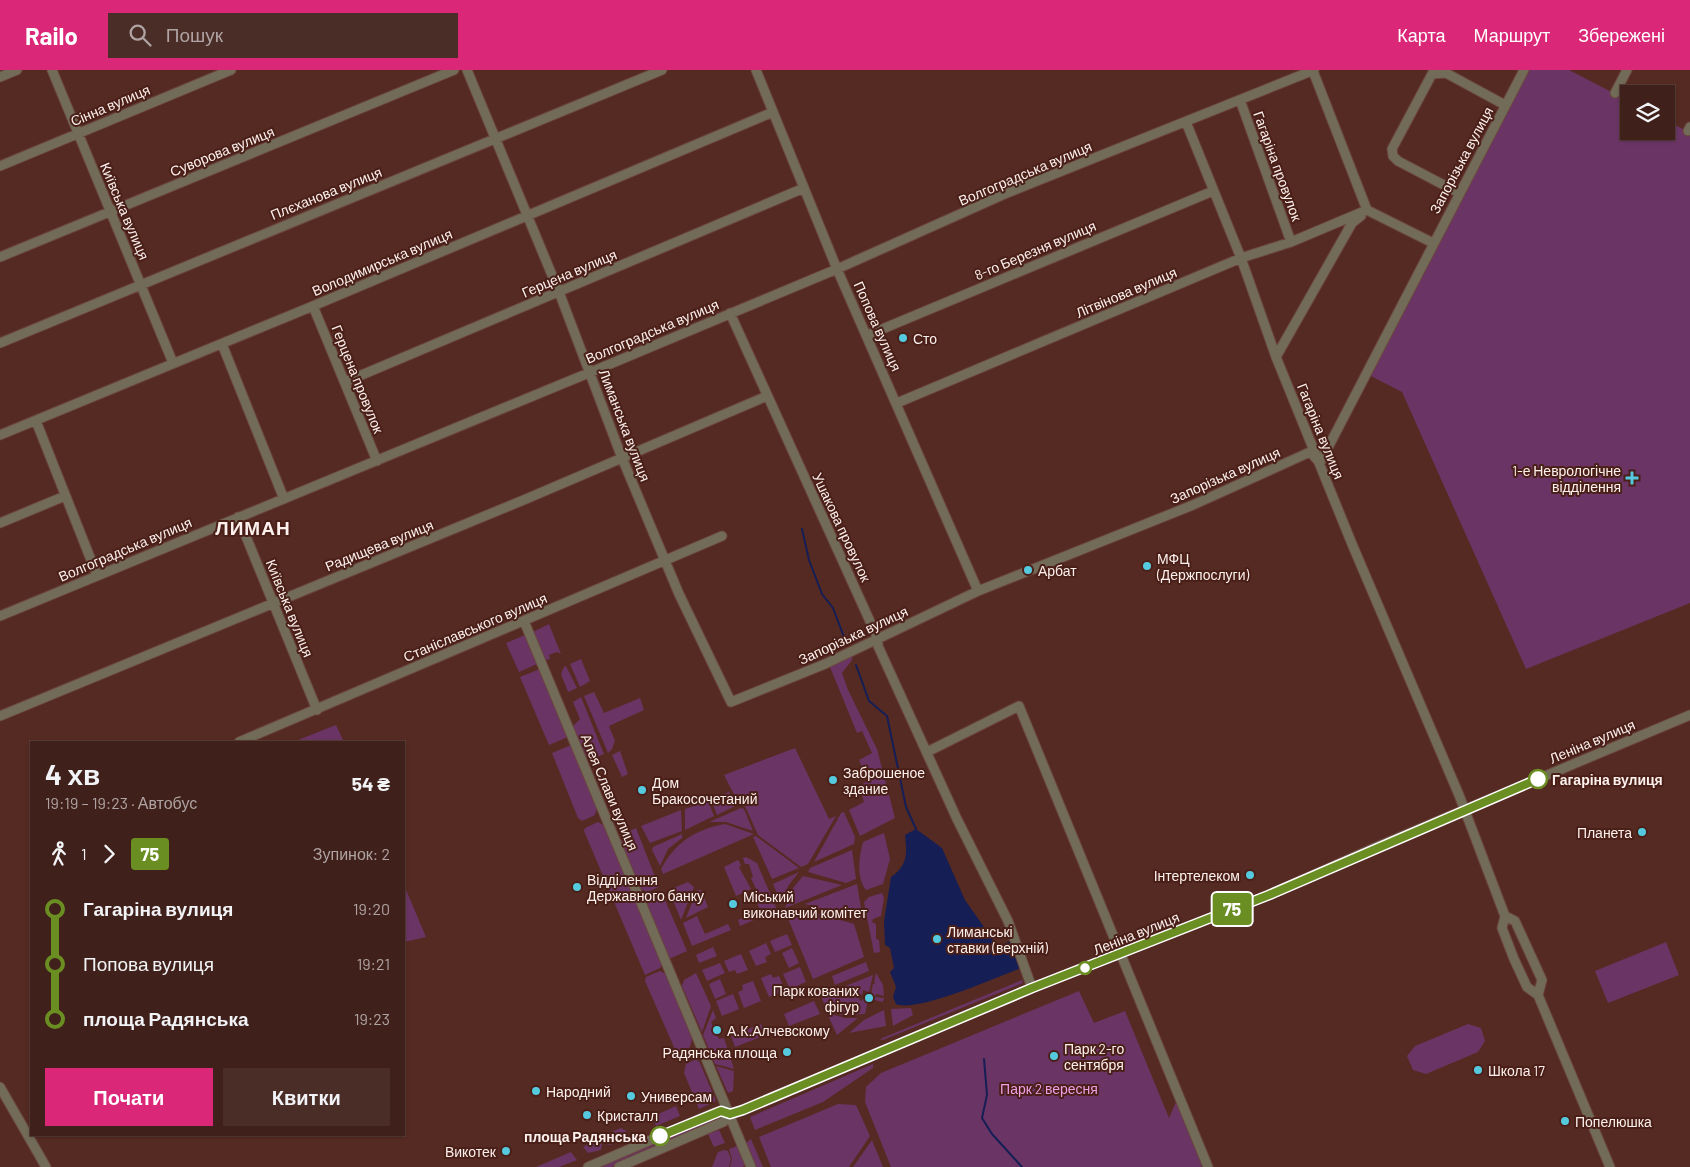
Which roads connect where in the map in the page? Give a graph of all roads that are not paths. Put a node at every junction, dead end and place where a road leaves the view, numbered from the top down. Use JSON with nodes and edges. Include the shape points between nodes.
{"nodes":[{"id":1,"x":17,"y":70,"type":"edge"},
{"id":2,"x":52,"y":70,"type":"edge"},
{"id":3,"x":231,"y":70,"type":"edge"},
{"id":4,"x":454,"y":70,"type":"edge"},
{"id":5,"x":467,"y":70,"type":"edge"},
{"id":6,"x":662,"y":70,"type":"edge"},
{"id":7,"x":756,"y":70,"type":"edge"},
{"id":8,"x":1313,"y":70,"type":"edge"},
{"id":9,"x":1524,"y":70,"type":"edge"},
{"id":10,"x":1628,"y":70,"type":"edge"},
{"id":11,"x":0,"y":77,"type":"edge"},
{"id":12,"x":1615,"y":93,"type":"dead end"},
{"id":13,"x":1240,"y":100,"type":"junction"},
{"id":14,"x":1505,"y":105,"type":"junction"},
{"id":15,"x":773,"y":112,"type":"junction"},
{"id":16,"x":1186,"y":122,"type":"junction"},
{"id":17,"x":78,"y":134,"type":"junction"},
{"id":18,"x":496,"y":138,"type":"junction"},
{"id":19,"x":0,"y":166,"type":"edge"},
{"id":20,"x":804,"y":188,"type":"junction"},
{"id":21,"x":1213,"y":191,"type":"junction"},
{"id":22,"x":1459,"y":193,"type":"junction"},
{"id":23,"x":1367,"y":210,"type":"junction"},
{"id":24,"x":110,"y":211,"type":"junction"},
{"id":25,"x":527,"y":216,"type":"junction"},
{"id":26,"x":1290,"y":242,"type":"junction"},
{"id":27,"x":1433,"y":243,"type":"junction"},
{"id":28,"x":0,"y":257,"type":"edge"},
{"id":29,"x":1241,"y":258,"type":"junction"},
{"id":30,"x":837,"y":269,"type":"junction"},
{"id":31,"x":141,"y":285,"type":"junction"},
{"id":32,"x":559,"y":292,"type":"junction"},
{"id":33,"x":313,"y":306,"type":"junction"},
{"id":34,"x":730,"y":313,"type":"junction"},
{"id":35,"x":868,"y":335,"type":"junction"},
{"id":36,"x":0,"y":343,"type":"edge"},
{"id":37,"x":222,"y":344,"type":"junction"},
{"id":38,"x":1276,"y":357,"type":"junction"},
{"id":39,"x":173,"y":363,"type":"junction"},
{"id":40,"x":591,"y":372,"type":"junction"},
{"id":41,"x":344,"y":382,"type":"junction"},
{"id":42,"x":767,"y":396,"type":"junction"},
{"id":43,"x":897,"y":404,"type":"junction"},
{"id":44,"x":36,"y":421,"type":"junction"},
{"id":45,"x":0,"y":436,"type":"edge"},
{"id":46,"x":622,"y":458,"type":"junction"},
{"id":47,"x":377,"y":461,"type":"junction"},
{"id":48,"x":1320,"y":463,"type":"junction"},
{"id":49,"x":65,"y":496,"type":"junction"},
{"id":50,"x":284,"y":499,"type":"junction"},
{"id":51,"x":238,"y":517,"type":"junction"},
{"id":52,"x":0,"y":523,"type":"edge"},
{"id":53,"x":722,"y":536,"type":"dead end"},
{"id":54,"x":665,"y":560,"type":"junction"},
{"id":55,"x":98,"y":575,"type":"junction"},
{"id":56,"x":978,"y":592,"type":"junction"},
{"id":57,"x":272,"y":604,"type":"junction"},
{"id":58,"x":0,"y":616,"type":"edge"},
{"id":59,"x":524,"y":621,"type":"junction"},
{"id":60,"x":878,"y":639,"type":"junction"},
{"id":61,"x":731,"y":702,"type":"joint"},
{"id":62,"x":317,"y":710,"type":"junction"},
{"id":63,"x":0,"y":716,"type":"edge"},
{"id":64,"x":1690,"y":716,"type":"edge"},
{"id":65,"x":241,"y":741,"type":"edge"},
{"id":66,"x":927,"y":752,"type":"junction"},
{"id":67,"x":1464,"y":810,"type":"junction"},
{"id":68,"x":1505,"y":916,"type":"junction"},
{"id":69,"x":1120,"y":955,"type":"junction"},
{"id":70,"x":1032,"y":988,"type":"junction"},
{"id":71,"x":1538,"y":994,"type":"junction"},
{"id":72,"x":0,"y":1087,"type":"edge"},
{"id":73,"x":730,"y":1114,"type":"junction"},
{"id":74,"x":46,"y":1167,"type":"edge"},
{"id":75,"x":588,"y":1167,"type":"edge"},
{"id":76,"x":619,"y":1167,"type":"edge"},
{"id":77,"x":751,"y":1167,"type":"edge"},
{"id":78,"x":1208,"y":1167,"type":"edge"},
{"id":79,"x":1610,"y":1167,"type":"edge"}],
"edges":[{"from":1,"to":11,"type":"street"},
{"from":2,"to":17,"type":"street","name":"Київська вулиця"},
{"from":3,"to":17,"type":"street","name":"Сінна вулиця"},
{"from":4,"to":24,"type":"street","name":"Суворова вулиця"},
{"from":5,"to":18,"type":"street","name":"Лиманська вулиця"},
{"from":6,"to":18,"type":"street","name":"Плєханова вулиця"},
{"from":7,"to":15,"type":"street","name":"Попова вулиця"},
{"from":8,"to":13,"type":"street","name":"Волгоградська вулиця"},
{"from":8,"to":23,"type":"street"},
{"from":9,"to":14,"type":"street","name":"Запорізька вулиця"},
{"from":10,"to":12,"type":"street"},
{"from":13,"to":16,"type":"street","name":"Волгоградська вулиця"},
{"from":13,"to":26,"type":"street","name":"Гагаріна провулок"},
{"from":14,"to":22,"type":"street","name":"Запорізька вулиця"},
{"from":14,"to":22,"type":"street","via":[[1446,73],[1432,74],[1392,149],[1392,156],[1398,161]]},
{"from":15,"to":20,"type":"street","name":"Попова вулиця"},
{"from":15,"to":25,"type":"street","name":"Володимирська вулиця"},
{"from":16,"to":21,"type":"street","name":"Гагаріна вулиця"},
{"from":16,"to":30,"type":"street","name":"Волгоградська вулиця","via":[[1007,193]]},
{"from":17,"to":19,"type":"street","name":"Сінна вулиця"},
{"from":17,"to":24,"type":"street","name":"Київська вулиця"},
{"from":18,"to":25,"type":"street","name":"Лиманська вулиця"},
{"from":18,"to":31,"type":"street","name":"Плєханова вулиця"},
{"from":20,"to":30,"type":"street","name":"Попова вулиця"},
{"from":20,"to":32,"type":"street","name":"Герцена вулиця"},
{"from":21,"to":29,"type":"street","name":"Гагаріна вулиця"},
{"from":21,"to":35,"type":"street","name":"8-го Березня вулиця"},
{"from":22,"to":27,"type":"street","name":"Запорізька вулиця"},
{"from":23,"to":26,"type":"street","name":"Літвінова вулиця"},
{"from":23,"to":27,"type":"street"},
{"from":23,"to":38,"type":"street","via":[[1352,224]]},
{"from":24,"to":28,"type":"street","name":"Суворова вулиця"},
{"from":24,"to":31,"type":"street","name":"Київська вулиця"},
{"from":25,"to":32,"type":"street","name":"Лиманська вулиця"},
{"from":25,"to":33,"type":"street","name":"Володимирська вулиця"},
{"from":26,"to":29,"type":"street","name":"Літвінова вулиця"},
{"from":27,"to":48,"type":"street","name":"Запорізька вулиця"},
{"from":29,"to":38,"type":"street","name":"Гагаріна вулиця"},
{"from":29,"to":43,"type":"street","name":"Літвінова вулиця"},
{"from":30,"to":34,"type":"street","name":"Волгоградська вулиця"},
{"from":30,"to":35,"type":"street","name":"Попова вулиця"},
{"from":31,"to":36,"type":"street","name":"Плєханова вулиця"},
{"from":31,"to":39,"type":"street","name":"Київська вулиця"},
{"from":32,"to":40,"type":"street","name":"Лиманська вулиця"},
{"from":32,"to":41,"type":"street","name":"Герцена вулиця"},
{"from":33,"to":37,"type":"street","name":"Володимирська вулиця"},
{"from":33,"to":41,"type":"street","name":"Герцена провулок"},
{"from":34,"to":40,"type":"street","name":"Волгоградська вулиця"},
{"from":34,"to":42,"type":"street","name":"Ушакова провулок"},
{"from":35,"to":43,"type":"street","name":"Попова вулиця"},
{"from":37,"to":39,"type":"street","name":"Володимирська вулиця"},
{"from":37,"to":50,"type":"street"},
{"from":38,"to":48,"type":"street","name":"Гагаріна вулиця"},
{"from":39,"to":44,"type":"street","name":"Володимирська вулиця"},
{"from":40,"to":46,"type":"street","name":"Лиманська вулиця"},
{"from":40,"to":47,"type":"street","name":"Волгоградська вулиця"},
{"from":41,"to":47,"type":"street","name":"Герцена провулок"},
{"from":42,"to":46,"type":"street","name":"Радищева вулиця"},
{"from":42,"to":60,"type":"street","name":"Ушакова провулок"},
{"from":43,"to":56,"type":"street","name":"Попова вулиця"},
{"from":44,"to":45,"type":"street","name":"Володимирська вулиця"},
{"from":44,"to":49,"type":"street"},
{"from":46,"to":54,"type":"street","name":"Лиманська вулиця"},
{"from":46,"to":57,"type":"street","name":"Радищева вулиця"},
{"from":47,"to":50,"type":"street","name":"Волгоградська вулиця"},
{"from":48,"to":56,"type":"street","name":"Запорізька вулиця","via":[[1310,452],[1193,505]]},
{"from":48,"to":67,"type":"street","name":"Гагаріна вулиця"},
{"from":49,"to":52,"type":"street"},
{"from":49,"to":55,"type":"street"},
{"from":50,"to":51,"type":"street","name":"Волгоградська вулиця"},
{"from":51,"to":55,"type":"street","name":"Волгоградська вулиця"},
{"from":51,"to":57,"type":"street","name":"Київська вулиця"},
{"from":53,"to":54,"type":"street","name":"Станіславського вулиця"},
{"from":54,"to":59,"type":"street","name":"Станіславського вулиця"},
{"from":54,"to":61,"type":"street","name":"Лиманська вулиця"},
{"from":55,"to":58,"type":"street","name":"Волгоградська вулиця"},
{"from":56,"to":60,"type":"street","name":"Запорізька вулиця"},
{"from":57,"to":62,"type":"street","name":"Київська вулиця"},
{"from":57,"to":63,"type":"street","name":"Радищева вулиця"},
{"from":59,"to":62,"type":"street","name":"Станіславського вулиця"},
{"from":59,"to":73,"type":"street","name":"Алея Слави вулиця"},
{"from":60,"to":61,"type":"street","name":"Запорізька вулиця"},
{"from":60,"to":66,"type":"street","name":"Ушакова провулок","via":[[878,646]]},
{"from":62,"to":65,"type":"street","name":"Станіславського вулиця"},
{"from":64,"to":67,"type":"street","name":"Леніна вулиця"},
{"from":66,"to":69,"type":"street","via":[[1019,706]]},
{"from":66,"to":70,"type":"street","name":"Ушакова провулок","via":[[956,819],[1008,921]]},
{"from":67,"to":68,"type":"street","name":"Гагаріна вулиця"},
{"from":67,"to":69,"type":"street","name":"Леніна вулиця","via":[[1269,895]]},
{"from":68,"to":71,"type":"street","name":"Гагаріна вулиця","via":[[1502,928],[1514,959],[1527,987]]},
{"from":68,"to":71,"type":"street","name":"Гагаріна вулиця","via":[[1516,921],[1542,980]]},
{"from":69,"to":70,"type":"street","name":"Леніна вулиця"},
{"from":69,"to":78,"type":"street"},
{"from":70,"to":73,"type":"street","name":"Леніна вулиця"},
{"from":71,"to":79,"type":"street","name":"Гагаріна вулиця"},
{"from":72,"to":74,"type":"street"},
{"from":73,"to":75,"type":"street","name":"Леніна вулиця","via":[[721,1111]]},
{"from":73,"to":76,"type":"street","name":"Леніна вулиця","via":[[723,1122]]},
{"from":73,"to":77,"type":"street","name":"Алея Слави вулиця"}]}
